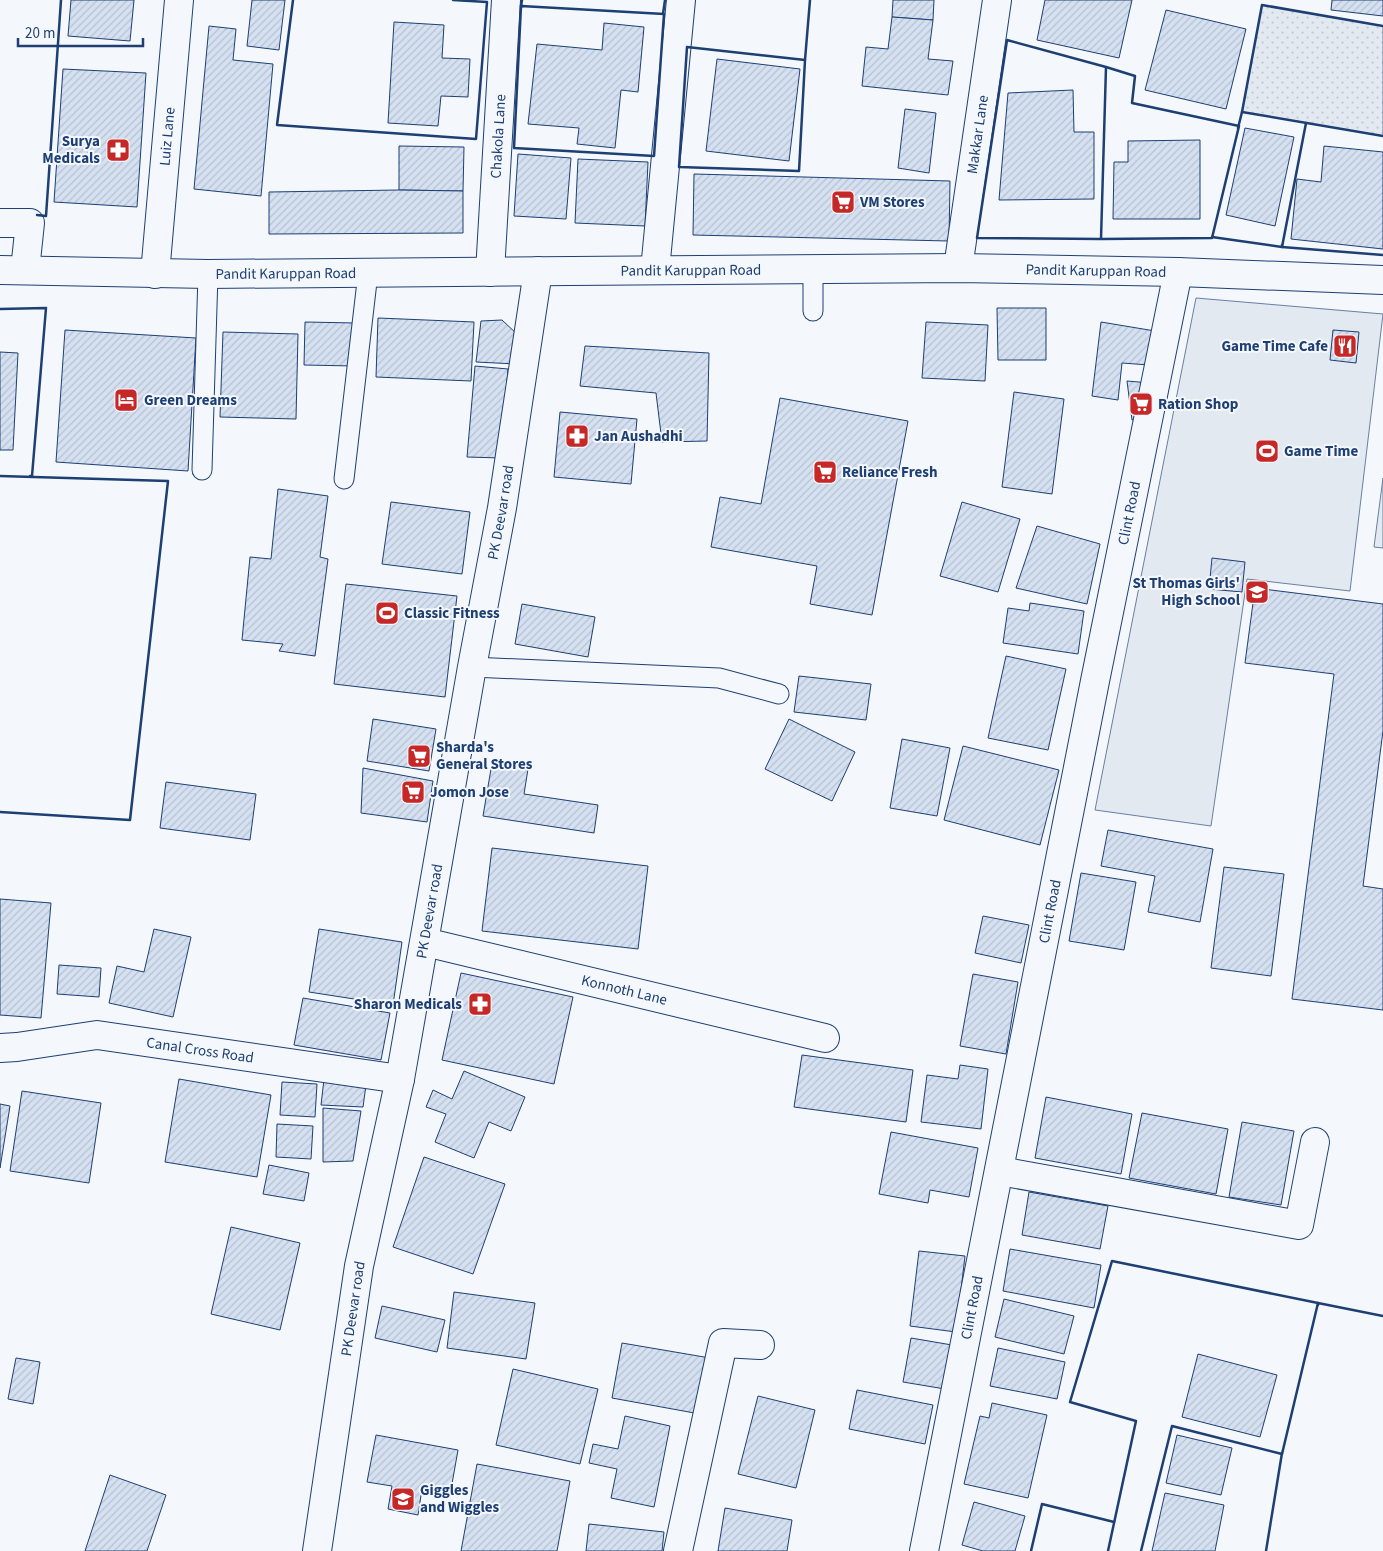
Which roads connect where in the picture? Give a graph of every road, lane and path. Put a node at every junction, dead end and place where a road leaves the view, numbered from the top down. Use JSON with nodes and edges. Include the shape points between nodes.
{"nodes":[{"id":1,"x":178,"y":0,"type":"edge"},
{"id":2,"x":506,"y":0,"type":"edge"},
{"id":3,"x":681,"y":0,"type":"edge"},
{"id":4,"x":997,"y":0,"type":"edge"},
{"id":5,"x":0,"y":223,"type":"edge"},
{"id":6,"x":958,"y":268,"type":"junction"},
{"id":7,"x":813,"y":269,"type":"junction"},
{"id":8,"x":12,"y":270,"type":"edge"},
{"id":9,"x":656,"y":270,"type":"junction"},
{"id":10,"x":538,"y":271,"type":"junction"},
{"id":11,"x":490,"y":272,"type":"junction"},
{"id":12,"x":1178,"y":272,"type":"junction"},
{"id":13,"x":368,"y":273,"type":"junction"},
{"id":14,"x":155,"y":274,"type":"junction"},
{"id":15,"x":208,"y":274,"type":"junction"},
{"id":16,"x":1383,"y":280,"type":"edge"},
{"id":17,"x":813,"y":311,"type":"dead end"},
{"id":18,"x":202,"y":470,"type":"dead end"},
{"id":19,"x":344,"y":479,"type":"dead end"},
{"id":20,"x":472,"y":667,"type":"junction"},
{"id":21,"x":779,"y":694,"type":"dead end"},
{"id":22,"x":425,"y":942,"type":"junction"},
{"id":23,"x":825,"y":1038,"type":"dead end"},
{"id":24,"x":0,"y":1048,"type":"edge"},
{"id":25,"x":400,"y":1079,"type":"junction"},
{"id":26,"x":1315,"y":1142,"type":"dead end"},
{"id":27,"x":1000,"y":1171,"type":"junction"},
{"id":28,"x":760,"y":1345,"type":"dead end"},
{"id":29,"x":317,"y":1551,"type":"edge"},
{"id":30,"x":678,"y":1551,"type":"edge"},
{"id":31,"x":924,"y":1551,"type":"edge"}],
"edges":[{"from":1,"to":14,"type":"street","name":"Luiz Lane"},
{"from":2,"to":11,"type":"street","name":"Chakola Lane"},
{"from":3,"to":9,"type":"street"},
{"from":4,"to":6,"type":"street","name":"Makkar Lane"},
{"from":5,"to":8,"type":"street","via":[[30,223]]},
{"from":6,"to":7,"type":"street","name":"Pandit Karuppan Road"},
{"from":6,"to":12,"type":"street","name":"Pandit Karuppan Road"},
{"from":7,"to":9,"type":"street","name":"Pandit Karuppan Road"},
{"from":7,"to":17,"type":"lane"},
{"from":8,"to":14,"type":"street","name":"Pandit Karuppan Road"},
{"from":9,"to":10,"type":"street","name":"Pandit Karuppan Road"},
{"from":10,"to":11,"type":"street","name":"Pandit Karuppan Road"},
{"from":10,"to":20,"type":"street","name":"PK Deevar road","via":[[502,508]]},
{"from":11,"to":13,"type":"street","name":"Pandit Karuppan Road"},
{"from":12,"to":16,"type":"street","name":"Pandit Karuppan Road"},
{"from":12,"to":27,"type":"street","name":"Clint Road"},
{"from":13,"to":15,"type":"street","name":"Pandit Karuppan Road"},
{"from":13,"to":19,"type":"lane"},
{"from":14,"to":15,"type":"street","name":"Pandit Karuppan Road"},
{"from":15,"to":18,"type":"lane"},
{"from":20,"to":21,"type":"lane","via":[[719,678]]},
{"from":20,"to":22,"type":"street","name":"PK Deevar road"},
{"from":22,"to":23,"type":"street","name":"Konnoth Lane"},
{"from":22,"to":25,"type":"street","name":"PK Deevar road"},
{"from":24,"to":25,"type":"street","name":"Canal Cross Road","via":[[97,1035]]},
{"from":25,"to":29,"type":"street","name":"PK Deevar road","via":[[359,1266]]},
{"from":26,"to":27,"type":"street","via":[[1299,1225]]},
{"from":27,"to":31,"type":"street","name":"Clint Road"},
{"from":28,"to":30,"type":"street","via":[[723,1343]]}]}
